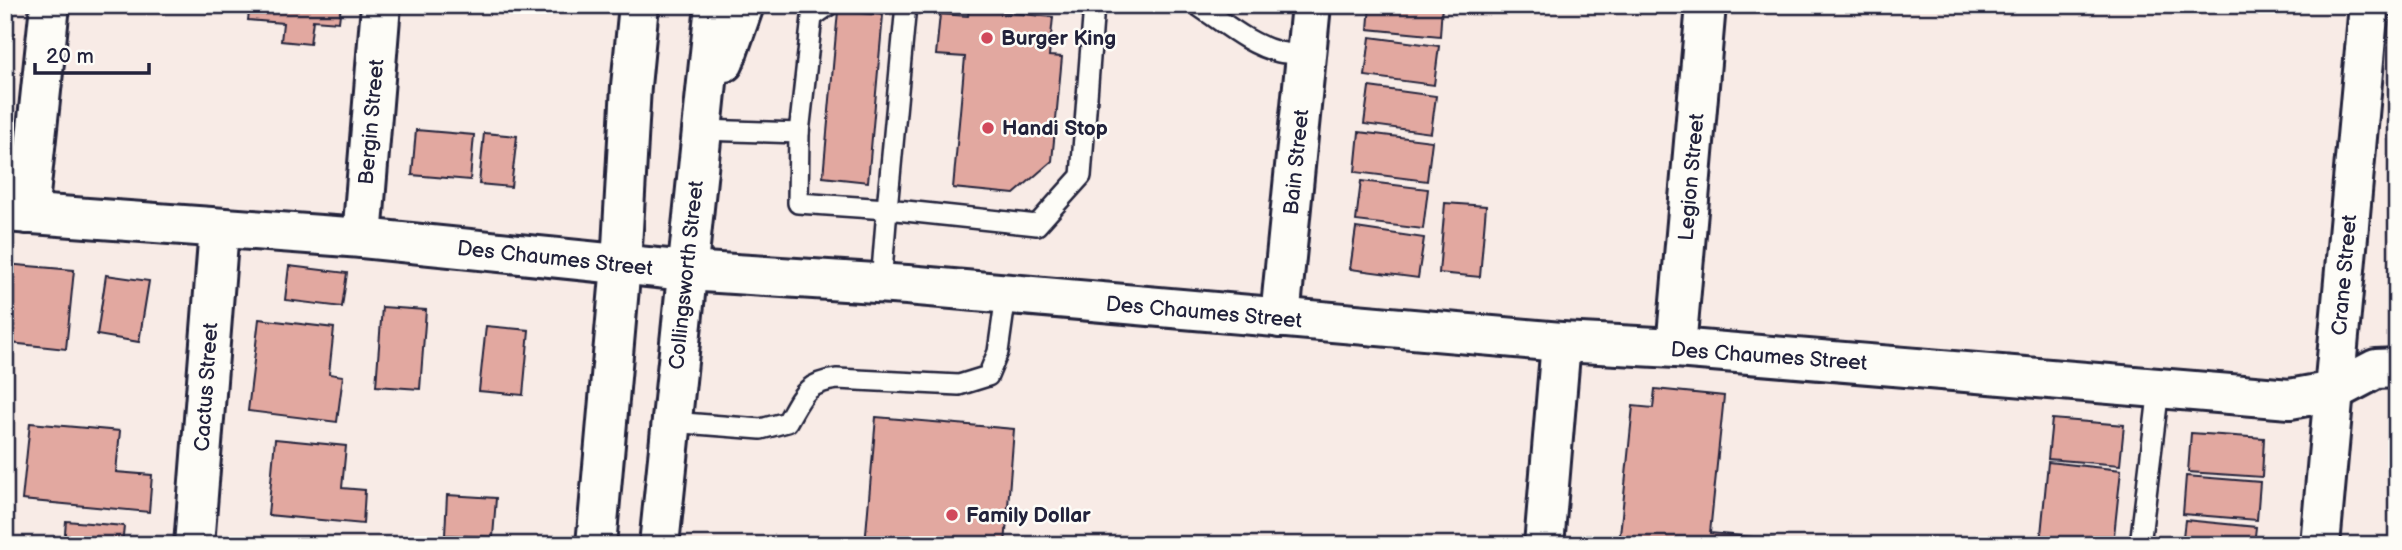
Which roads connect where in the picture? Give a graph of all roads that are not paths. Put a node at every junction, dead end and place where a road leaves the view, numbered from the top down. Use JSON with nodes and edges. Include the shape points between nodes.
{"nodes":[{"id":1,"x":50,"y":5,"type":"edge"},
{"id":2,"x":381,"y":5,"type":"edge"},
{"id":3,"x":624,"y":5,"type":"edge"},
{"id":4,"x":639,"y":5,"type":"edge"},
{"id":5,"x":715,"y":5,"type":"edge"},
{"id":6,"x":744,"y":5,"type":"edge"},
{"id":7,"x":829,"y":5,"type":"edge"},
{"id":8,"x":906,"y":5,"type":"edge"},
{"id":9,"x":1094,"y":5,"type":"edge"},
{"id":10,"x":1197,"y":5,"type":"edge"},
{"id":11,"x":1311,"y":5,"type":"edge"},
{"id":12,"x":1706,"y":5,"type":"edge"},
{"id":13,"x":2369,"y":5,"type":"edge"},
{"id":14,"x":1307,"y":55,"type":"junction"},
{"id":15,"x":631,"y":86,"type":"junction"},
{"id":16,"x":702,"y":131,"type":"junction"},
{"id":17,"x":799,"y":133,"type":"junction"},
{"id":18,"x":887,"y":209,"type":"junction"},
{"id":19,"x":17,"y":213,"type":"edge"},
{"id":20,"x":219,"y":229,"type":"junction"},
{"id":21,"x":362,"y":238,"type":"junction"},
{"id":22,"x":621,"y":265,"type":"junction"},
{"id":23,"x":687,"y":271,"type":"junction"},
{"id":24,"x":881,"y":284,"type":"junction"},
{"id":25,"x":1006,"y":295,"type":"junction"},
{"id":26,"x":1280,"y":318,"type":"junction"},
{"id":27,"x":1561,"y":342,"type":"junction"},
{"id":28,"x":1676,"y":348,"type":"junction"},
{"id":29,"x":2397,"y":368,"type":"edge"},
{"id":30,"x":2159,"y":388,"type":"junction"},
{"id":31,"x":2334,"y":391,"type":"junction"},
{"id":32,"x":671,"y":422,"type":"junction"},
{"id":33,"x":194,"y":545,"type":"edge"},
{"id":34,"x":596,"y":545,"type":"edge"},
{"id":35,"x":659,"y":545,"type":"edge"},
{"id":36,"x":1544,"y":545,"type":"edge"},
{"id":37,"x":2140,"y":545,"type":"edge"},
{"id":38,"x":2320,"y":545,"type":"edge"}],
"edges":[{"from":1,"to":19,"type":"street"},
{"from":2,"to":21,"type":"street","name":"Bergin Street"},
{"from":3,"to":15,"type":"street"},
{"from":4,"to":15,"type":"street"},
{"from":5,"to":16,"type":"street","name":"Collingsworth Street"},
{"from":6,"to":16,"type":"street"},
{"from":7,"to":17,"type":"lane","via":[[812,16]]},
{"from":8,"to":18,"type":"lane"},
{"from":9,"to":18,"type":"lane","via":[[1081,176],[1037,225]]},
{"from":10,"to":14,"type":"lane","via":[[1253,41],[1281,53]]},
{"from":11,"to":14,"type":"street","name":"Bain Street"},
{"from":12,"to":28,"type":"street","name":"Legion Street"},
{"from":13,"to":31,"type":"street","name":"Crane Street"},
{"from":14,"to":26,"type":"street","name":"Bain Street"},
{"from":15,"to":22,"type":"street"},
{"from":16,"to":17,"type":"lane"},
{"from":16,"to":23,"type":"street","name":"Collingsworth Street"},
{"from":17,"to":18,"type":"lane","via":[[798,203]]},
{"from":18,"to":24,"type":"lane"},
{"from":19,"to":20,"type":"street","name":"Des Chaumes Street"},
{"from":20,"to":21,"type":"street","name":"Des Chaumes Street"},
{"from":20,"to":33,"type":"street","name":"Cactus Street"},
{"from":21,"to":22,"type":"street","name":"Des Chaumes Street"},
{"from":22,"to":23,"type":"street","name":"Des Chaumes Street"},
{"from":22,"to":34,"type":"street"},
{"from":23,"to":24,"type":"street","name":"Des Chaumes Street"},
{"from":23,"to":32,"type":"street","name":"Collingsworth Street"},
{"from":24,"to":25,"type":"street","name":"Des Chaumes Street"},
{"from":25,"to":26,"type":"street","name":"Des Chaumes Street"},
{"from":25,"to":32,"type":"lane","via":[[998,352],[988,376],[959,385],[819,381],[802,395],[787,422],[761,429]]},
{"from":26,"to":27,"type":"street","name":"Des Chaumes Street"},
{"from":27,"to":28,"type":"street","name":"Des Chaumes Street"},
{"from":27,"to":36,"type":"street"},
{"from":28,"to":30,"type":"street","name":"Des Chaumes Street"},
{"from":29,"to":31,"type":"street","name":"Des Chaumes Street","via":[[2376,369]]},
{"from":30,"to":31,"type":"street","name":"Des Chaumes Street","via":[[2290,399]]},
{"from":30,"to":37,"type":"lane"},
{"from":31,"to":38,"type":"street","name":"Crane Street"},
{"from":32,"to":35,"type":"street","name":"Collingsworth Street"}]}
